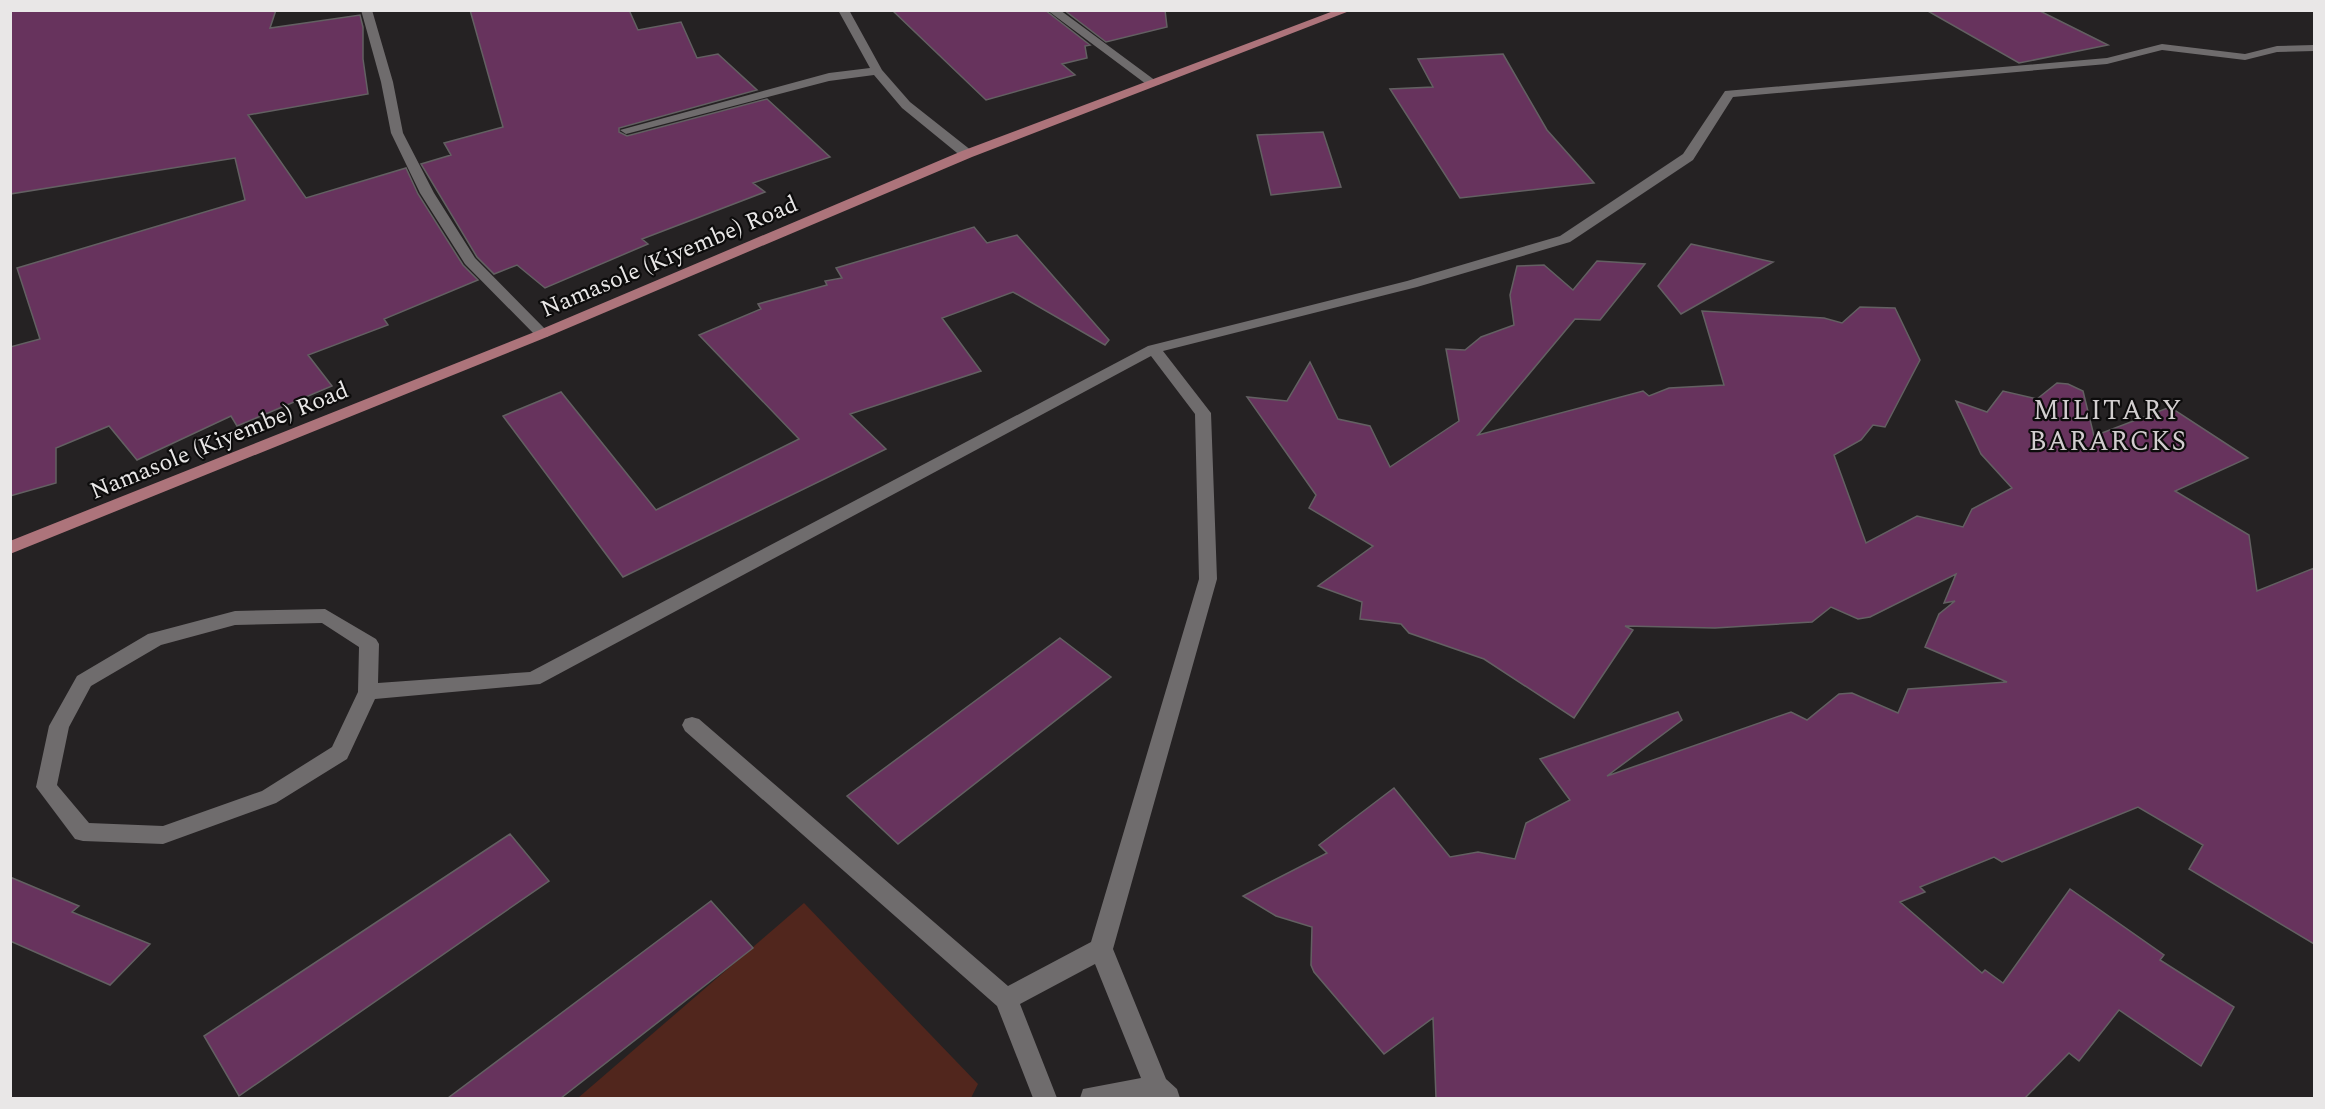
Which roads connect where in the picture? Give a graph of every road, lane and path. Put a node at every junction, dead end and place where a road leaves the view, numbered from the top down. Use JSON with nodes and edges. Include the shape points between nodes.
{"nodes":[{"id":1,"x":366,"y":10,"type":"edge"},
{"id":2,"x":843,"y":10,"type":"edge"},
{"id":3,"x":1052,"y":10,"type":"edge"},
{"id":4,"x":1347,"y":10,"type":"edge"},
{"id":5,"x":2314,"y":48,"type":"edge"},
{"id":6,"x":877,"y":71,"type":"junction"},
{"id":7,"x":1154,"y":84,"type":"junction"},
{"id":8,"x":626,"y":130,"type":"dead end"},
{"id":9,"x":967,"y":154,"type":"junction"},
{"id":10,"x":542,"y":334,"type":"junction"},
{"id":11,"x":1153,"y":349,"type":"junction"},
{"id":12,"x":10,"y":548,"type":"edge"},
{"id":13,"x":368,"y":692,"type":"junction"},
{"id":14,"x":692,"y":725,"type":"dead end"},
{"id":15,"x":1101,"y":949,"type":"junction"},
{"id":16,"x":1006,"y":999,"type":"junction"},
{"id":17,"x":1163,"y":1093,"type":"edge"},
{"id":18,"x":1046,"y":1098,"type":"edge"},
{"id":19,"x":1092,"y":1098,"type":"edge"}],
"edges":[{"from":1,"to":10,"type":"street","via":[[397,133],[427,193],[471,261]]},
{"from":2,"to":6,"type":"street"},
{"from":3,"to":7,"type":"street"},
{"from":4,"to":7,"type":"main road","name":"Namasole (Kiyembe) Road"},
{"from":5,"to":11,"type":"street","via":[[2244,57],[2162,47],[2107,61],[1729,94],[1688,157],[1565,239],[1412,284]]},
{"from":6,"to":8,"type":"street","via":[[829,77]]},
{"from":6,"to":9,"type":"street","via":[[906,105]]},
{"from":7,"to":9,"type":"main road","name":"Namasole (Kiyembe) Road"},
{"from":9,"to":10,"type":"main road","name":"Namasole (Kiyembe) Road"},
{"from":10,"to":12,"type":"main road","name":"Namasole (Kiyembe) Road"},
{"from":11,"to":13,"type":"street","via":[[533,679]]},
{"from":11,"to":15,"type":"street","via":[[1203,413],[1208,579]]},
{"from":13,"to":13,"type":"street","via":[[340,753],[269,797],[162,835],[83,832],[45,787],[60,726],[84,681],[155,639],[235,618],[325,616],[369,644]]},
{"from":14,"to":16,"type":"street"},
{"from":15,"to":16,"type":"street"},
{"from":15,"to":17,"type":"street"},
{"from":16,"to":18,"type":"street"},
{"from":17,"to":19,"type":"street"}]}
